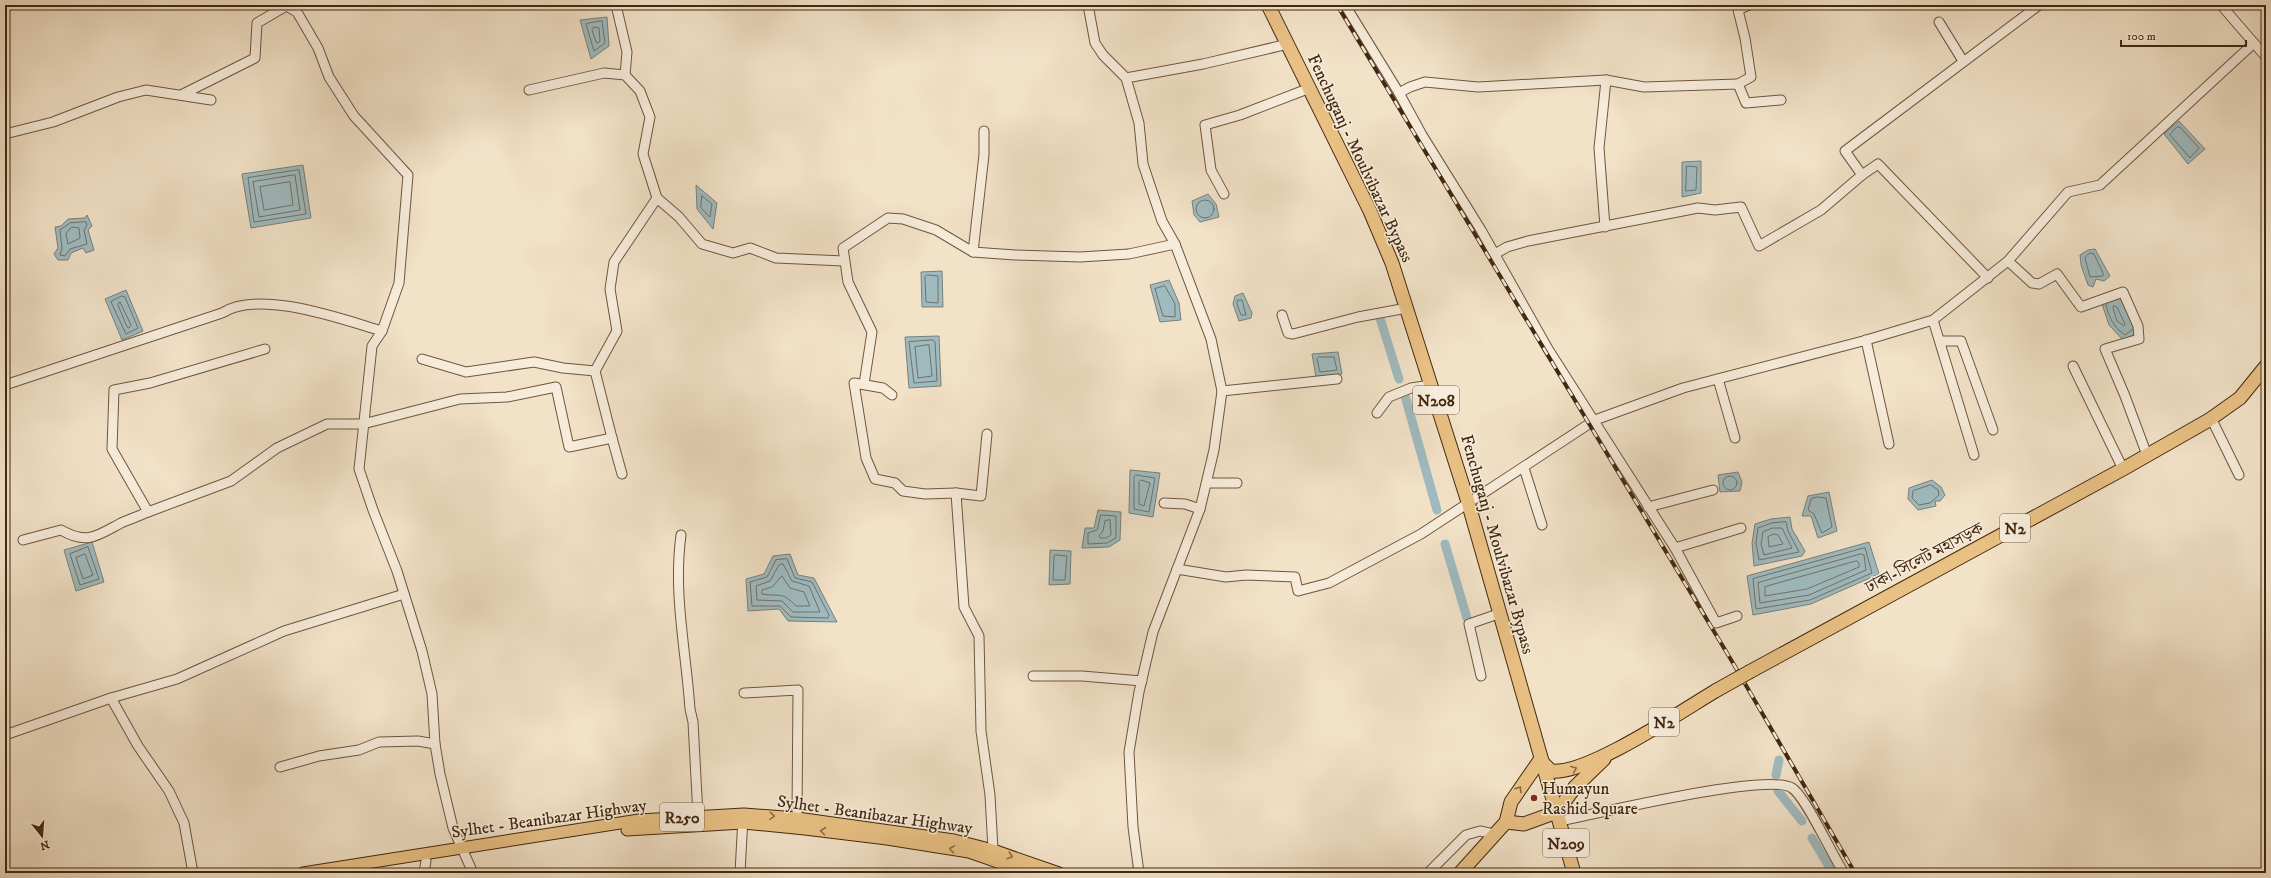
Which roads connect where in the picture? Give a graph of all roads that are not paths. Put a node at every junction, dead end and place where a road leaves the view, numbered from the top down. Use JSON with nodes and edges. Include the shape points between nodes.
{"nodes":[{"id":1,"x":616,"y":5,"type":"edge"},
{"id":2,"x":1088,"y":5,"type":"edge"},
{"id":3,"x":1268,"y":5,"type":"edge"},
{"id":4,"x":1345,"y":5,"type":"edge"},
{"id":5,"x":1749,"y":5,"type":"edge"},
{"id":6,"x":2039,"y":5,"type":"edge"},
{"id":7,"x":2221,"y":5,"type":"edge"},
{"id":8,"x":285,"y":6,"type":"edge"},
{"id":9,"x":1939,"y":22,"type":"dead end"},
{"id":10,"x":2254,"y":43,"type":"junction"},
{"id":11,"x":1288,"y":44,"type":"junction"},
{"id":12,"x":2266,"y":57,"type":"edge"},
{"id":13,"x":1963,"y":61,"type":"junction"},
{"id":14,"x":625,"y":75,"type":"junction"},
{"id":15,"x":1126,"y":78,"type":"junction"},
{"id":16,"x":1606,"y":80,"type":"junction"},
{"id":17,"x":1738,"y":84,"type":"junction"},
{"id":18,"x":1310,"y":88,"type":"junction"},
{"id":19,"x":530,"y":90,"type":"dead end"},
{"id":20,"x":1399,"y":93,"type":"junction"},
{"id":21,"x":182,"y":95,"type":"junction"},
{"id":22,"x":211,"y":100,"type":"dead end"},
{"id":23,"x":1781,"y":100,"type":"dead end"},
{"id":24,"x":984,"y":132,"type":"dead end"},
{"id":25,"x":5,"y":134,"type":"edge"},
{"id":26,"x":1862,"y":175,"type":"junction"},
{"id":27,"x":1224,"y":194,"type":"dead end"},
{"id":28,"x":657,"y":198,"type":"junction"},
{"id":29,"x":1605,"y":227,"type":"junction"},
{"id":30,"x":1174,"y":244,"type":"junction"},
{"id":31,"x":974,"y":252,"type":"junction"},
{"id":32,"x":1495,"y":254,"type":"junction"},
{"id":33,"x":844,"y":261,"type":"junction"},
{"id":34,"x":2008,"y":261,"type":"junction"},
{"id":35,"x":1988,"y":278,"type":"junction"},
{"id":36,"x":1407,"y":308,"type":"junction"},
{"id":37,"x":1282,"y":315,"type":"dead end"},
{"id":38,"x":1933,"y":320,"type":"junction"},
{"id":39,"x":382,"y":331,"type":"junction"},
{"id":40,"x":1866,"y":340,"type":"junction"},
{"id":41,"x":1941,"y":341,"type":"junction"},
{"id":42,"x":265,"y":349,"type":"dead end"},
{"id":43,"x":422,"y":359,"type":"dead end"},
{"id":44,"x":2073,"y":366,"type":"dead end"},
{"id":45,"x":2266,"y":366,"type":"edge"},
{"id":46,"x":595,"y":371,"type":"junction"},
{"id":47,"x":1718,"y":379,"type":"junction"},
{"id":48,"x":1337,"y":380,"type":"dead end"},
{"id":49,"x":864,"y":384,"type":"junction"},
{"id":50,"x":5,"y":385,"type":"edge"},
{"id":51,"x":1431,"y":385,"type":"junction"},
{"id":52,"x":1222,"y":391,"type":"junction"},
{"id":53,"x":892,"y":395,"type":"dead end"},
{"id":54,"x":1377,"y":413,"type":"dead end"},
{"id":55,"x":2211,"y":418,"type":"junction"},
{"id":56,"x":1595,"y":420,"type":"junction"},
{"id":57,"x":363,"y":424,"type":"junction"},
{"id":58,"x":1993,"y":430,"type":"dead end"},
{"id":59,"x":987,"y":434,"type":"dead end"},
{"id":60,"x":612,"y":438,"type":"junction"},
{"id":61,"x":1735,"y":438,"type":"dead end"},
{"id":62,"x":1889,"y":444,"type":"dead end"},
{"id":63,"x":1974,"y":455,"type":"dead end"},
{"id":64,"x":2147,"y":455,"type":"junction"},
{"id":65,"x":1524,"y":468,"type":"junction"},
{"id":66,"x":2123,"y":469,"type":"junction"},
{"id":67,"x":622,"y":474,"type":"dead end"},
{"id":68,"x":2239,"y":475,"type":"dead end"},
{"id":69,"x":1207,"y":483,"type":"junction"},
{"id":70,"x":1237,"y":483,"type":"dead end"},
{"id":71,"x":1713,"y":490,"type":"dead end"},
{"id":72,"x":956,"y":493,"type":"junction"},
{"id":73,"x":1468,"y":502,"type":"junction"},
{"id":74,"x":1164,"y":504,"type":"dead end"},
{"id":75,"x":1648,"y":507,"type":"junction"},
{"id":76,"x":1200,"y":509,"type":"junction"},
{"id":77,"x":148,"y":512,"type":"junction"},
{"id":78,"x":1542,"y":525,"type":"dead end"},
{"id":79,"x":1741,"y":528,"type":"dead end"},
{"id":80,"x":681,"y":535,"type":"dead end"},
{"id":81,"x":23,"y":540,"type":"dead end"},
{"id":82,"x":1675,"y":548,"type":"junction"},
{"id":83,"x":1177,"y":569,"type":"junction"},
{"id":84,"x":404,"y":594,"type":"junction"},
{"id":85,"x":1501,"y":613,"type":"junction"},
{"id":86,"x":1737,"y":616,"type":"dead end"},
{"id":87,"x":1033,"y":676,"type":"dead end"},
{"id":88,"x":1481,"y":676,"type":"dead end"},
{"id":89,"x":1142,"y":681,"type":"junction"},
{"id":90,"x":744,"y":693,"type":"dead end"},
{"id":91,"x":111,"y":698,"type":"junction"},
{"id":92,"x":5,"y":735,"type":"edge"},
{"id":93,"x":435,"y":744,"type":"junction"},
{"id":94,"x":1610,"y":754,"type":"junction"},
{"id":95,"x":1540,"y":760,"type":"junction"},
{"id":96,"x":280,"y":767,"type":"dead end"},
{"id":97,"x":698,"y":816,"type":"junction"},
{"id":98,"x":1558,"y":817,"type":"junction"},
{"id":99,"x":743,"y":818,"type":"junction"},
{"id":100,"x":797,"y":818,"type":"junction"},
{"id":101,"x":1506,"y":822,"type":"junction"},
{"id":102,"x":1494,"y":834,"type":"junction"},
{"id":103,"x":992,"y":850,"type":"junction"},
{"id":104,"x":464,"y":851,"type":"junction"},
{"id":105,"x":426,"y":861,"type":"junction"},
{"id":106,"x":1006,"y":869,"type":"edge"},
{"id":107,"x":193,"y":873,"type":"edge"},
{"id":108,"x":303,"y":873,"type":"edge"},
{"id":109,"x":349,"y":873,"type":"edge"},
{"id":110,"x":424,"y":873,"type":"edge"},
{"id":111,"x":473,"y":873,"type":"edge"},
{"id":112,"x":740,"y":873,"type":"edge"},
{"id":113,"x":1029,"y":873,"type":"edge"},
{"id":114,"x":1059,"y":873,"type":"edge"},
{"id":115,"x":1139,"y":873,"type":"edge"},
{"id":116,"x":1428,"y":873,"type":"edge"},
{"id":117,"x":1460,"y":873,"type":"edge"},
{"id":118,"x":1574,"y":873,"type":"edge"},
{"id":119,"x":1844,"y":873,"type":"edge"}],
"edges":[{"from":1,"to":14,"type":"street","via":[[627,52]]},
{"from":2,"to":15,"type":"street","via":[[1095,43]]},
{"from":3,"to":11,"type":"highway","name":"Fenchuganj - Moulvibazar Bypass","number":"N208"},
{"from":4,"to":20,"type":"street"},
{"from":5,"to":17,"type":"street","via":[[1738,10],[1751,77]]},
{"from":6,"to":13,"type":"street"},
{"from":7,"to":10,"type":"street"},
{"from":8,"to":21,"type":"street","via":[[257,23],[255,58]]},
{"from":8,"to":39,"type":"street","via":[[297,12],[318,48],[330,77],[354,116],[408,175],[399,284]]},
{"from":9,"to":13,"type":"street"},
{"from":10,"to":12,"type":"street"},
{"from":10,"to":34,"type":"street","via":[[2100,185],[2068,192]]},
{"from":11,"to":15,"type":"street","via":[[1203,64]]},
{"from":11,"to":18,"type":"highway","name":"Fenchuganj - Moulvibazar Bypass","number":"N208"},
{"from":13,"to":26,"type":"street","via":[[1845,151]]},
{"from":14,"to":19,"type":"street","via":[[604,73]]},
{"from":14,"to":28,"type":"street","via":[[640,91],[650,117],[643,154]]},
{"from":15,"to":30,"type":"street","via":[[1139,123],[1143,164],[1162,221]]},
{"from":16,"to":17,"type":"street","via":[[1644,87]]},
{"from":16,"to":20,"type":"street","via":[[1478,87],[1425,82]]},
{"from":16,"to":29,"type":"street","via":[[1599,148]]},
{"from":17,"to":23,"type":"street","via":[[1746,104]]},
{"from":18,"to":27,"type":"street","via":[[1240,115],[1205,125],[1211,170]]},
{"from":18,"to":36,"type":"highway","name":"Fenchuganj - Moulvibazar Bypass","number":"N208","via":[[1370,211],[1392,263]]},
{"from":20,"to":32,"type":"street"},
{"from":21,"to":22,"type":"street"},
{"from":21,"to":25,"type":"street","via":[[146,90],[118,96],[53,122]]},
{"from":24,"to":31,"type":"street"},
{"from":26,"to":29,"type":"street","via":[[1821,210],[1759,246],[1740,207],[1715,210],[1698,208]]},
{"from":26,"to":35,"type":"street","via":[[1878,164]]},
{"from":28,"to":33,"type":"street","via":[[679,217],[702,244],[733,253],[750,248],[776,258]]},
{"from":28,"to":46,"type":"street","via":[[614,262],[610,289],[618,331]]},
{"from":29,"to":32,"type":"street","via":[[1528,241]]},
{"from":30,"to":31,"type":"street","via":[[1129,254],[1080,257]]},
{"from":30,"to":52,"type":"street","via":[[1211,339]]},
{"from":31,"to":33,"type":"street","via":[[936,230],[903,219],[888,218],[844,248]]},
{"from":32,"to":56,"type":"street","via":[[1548,349]]},
{"from":33,"to":49,"type":"street","via":[[848,282],[872,332]]},
{"from":34,"to":35,"type":"street"},
{"from":34,"to":64,"type":"street","via":[[2032,283],[2039,284],[2057,274],[2081,306],[2123,292],[2138,326],[2139,339],[2105,349]]},
{"from":35,"to":38,"type":"street"},
{"from":36,"to":37,"type":"street","via":[[1358,317],[1292,334],[1288,333]]},
{"from":36,"to":51,"type":"highway","name":"Fenchuganj - Moulvibazar Bypass","number":"N208"},
{"from":38,"to":40,"type":"street"},
{"from":38,"to":41,"type":"street"},
{"from":39,"to":50,"type":"street","via":[[336,317],[270,303],[249,304],[231,307],[222,313],[72,365]]},
{"from":39,"to":57,"type":"street","via":[[372,346]]},
{"from":40,"to":47,"type":"street"},
{"from":40,"to":62,"type":"street"},
{"from":41,"to":58,"type":"street","via":[[1962,341]]},
{"from":41,"to":63,"type":"street"},
{"from":42,"to":77,"type":"street","via":[[150,383],[114,390],[112,449]]},
{"from":43,"to":46,"type":"street","via":[[466,372],[534,362]]},
{"from":44,"to":66,"type":"street"},
{"from":45,"to":55,"type":"highway","name":"ঢাকা-সিলেট মহাসড়ক","number":"N2","via":[[2240,398]]},
{"from":46,"to":60,"type":"street"},
{"from":47,"to":56,"type":"street","via":[[1683,388]]},
{"from":47,"to":61,"type":"street"},
{"from":48,"to":52,"type":"street"},
{"from":49,"to":53,"type":"street","via":[[883,388]]},
{"from":49,"to":72,"type":"street","via":[[854,382],[866,458],[875,479],[895,483],[903,491],[925,494]]},
{"from":51,"to":54,"type":"street","via":[[1411,388],[1389,397]]},
{"from":51,"to":73,"type":"highway","name":"Fenchuganj - Moulvibazar Bypass","number":"N208"},
{"from":52,"to":69,"type":"street"},
{"from":55,"to":64,"type":"highway","name":"ঢাকা-সিলেট মহাসড়ক","number":"N2"},
{"from":55,"to":68,"type":"street"},
{"from":56,"to":65,"type":"street"},
{"from":56,"to":75,"type":"street"},
{"from":57,"to":60,"type":"street","via":[[460,399],[507,397],[556,386],[569,447]]},
{"from":57,"to":77,"type":"street","via":[[327,424],[277,448],[231,481]]},
{"from":57,"to":84,"type":"street","via":[[360,469]]},
{"from":59,"to":72,"type":"street","via":[[981,496]]},
{"from":60,"to":67,"type":"street"},
{"from":64,"to":66,"type":"highway","name":"ঢাকা-সিলেট মহাসড়ক","number":"N2"},
{"from":65,"to":73,"type":"street"},
{"from":65,"to":78,"type":"street"},
{"from":66,"to":94,"type":"highway","name":"ঢাকা-সিলেট মহাসড়ক","number":"N2","bridge":true,"via":[[1717,690]]},
{"from":69,"to":70,"type":"street"},
{"from":69,"to":76,"type":"street"},
{"from":71,"to":75,"type":"street"},
{"from":72,"to":103,"type":"street","via":[[964,607],[979,636],[981,731],[990,794]]},
{"from":73,"to":83,"type":"street","via":[[1421,534],[1330,583],[1298,591],[1295,577],[1226,577]]},
{"from":73,"to":85,"type":"highway","name":"Fenchuganj - Moulvibazar Bypass","number":"N208"},
{"from":74,"to":76,"type":"street","via":[[1185,504]]},
{"from":75,"to":82,"type":"street"},
{"from":76,"to":83,"type":"street"},
{"from":77,"to":81,"type":"street","via":[[123,522],[104,534],[87,539],[73,537],[61,530]]},
{"from":79,"to":82,"type":"street"},
{"from":80,"to":97,"type":"street","via":[[677,587],[693,722]]},
{"from":82,"to":86,"type":"street","via":[[1716,623]]},
{"from":83,"to":89,"type":"street","via":[[1153,632]]},
{"from":84,"to":91,"type":"street","via":[[284,631],[177,679]]},
{"from":84,"to":93,"type":"street","via":[[432,694]]},
{"from":85,"to":88,"type":"street","via":[[1469,624]]},
{"from":85,"to":95,"type":"highway","name":"Fenchuganj - Moulvibazar Bypass","number":"N208"},
{"from":87,"to":89,"type":"street","via":[[1082,676]]},
{"from":89,"to":115,"type":"street","via":[[1129,752],[1133,827]]},
{"from":90,"to":100,"type":"street","via":[[798,690]]},
{"from":91,"to":92,"type":"street"},
{"from":91,"to":107,"type":"street","via":[[138,746],[172,797],[184,823]]},
{"from":93,"to":96,"type":"street","via":[[378,742],[359,750],[319,756]]},
{"from":93,"to":104,"type":"street","via":[[453,828]]},
{"from":95,"to":94,"type":"highway","name":"ঢাকা-সিলেট মহাসড়ক","number":"N2","one_way":true,"via":[[1551,771],[1558,772],[1569,771]]},
{"from":94,"to":98,"type":"highway","name":"ঢাকা-সিলেট মহাসড়ক","number":"N2","via":[[1575,786]]},
{"from":95,"to":98,"type":"highway","name":"Fenchuganj - Moulvibazar Bypass","number":"N208"},
{"from":101,"to":95,"type":"highway","one_way":true,"via":[[1511,802]]},
{"from":97,"to":99,"type":"main road","name":"Sylhet - Beanibazar Highway","number":"R250"},
{"from":97,"to":104,"type":"main road","name":"Sylhet - Beanibazar Highway","number":"R250","via":[[639,820]]},
{"from":98,"to":101,"type":"highway","via":[[1524,824]]},
{"from":98,"to":118,"type":"highway","number":"N209"},
{"from":98,"to":119,"type":"street","via":[[1674,796],[1772,783],[1792,787],[1802,798]]},
{"from":99,"to":100,"type":"main road","name":"Sylhet - Beanibazar Highway","number":"R250","one_way":true},
{"from":99,"to":104,"type":"main road","name":"Sylhet - Beanibazar Highway","number":"R250","via":[[638,828]]},
{"from":106,"to":99,"type":"main road","name":"Sylhet - Beanibazar Highway","number":"R250","one_way":true,"via":[[969,852]]},
{"from":99,"to":112,"type":"street"},
{"from":100,"to":103,"type":"main road","name":"Sylhet - Beanibazar Highway","number":"R250","via":[[954,840]]},
{"from":101,"to":102,"type":"highway"},
{"from":102,"to":116,"type":"street","via":[[1480,831],[1466,835]]},
{"from":102,"to":117,"type":"highway"},
{"from":103,"to":114,"type":"main road","name":"Sylhet - Beanibazar Highway","number":"R250","one_way":true},
{"from":104,"to":105,"type":"main road","name":"Sylhet - Beanibazar Highway","number":"R250"},
{"from":104,"to":108,"type":"main road","name":"Sylhet - Beanibazar Highway","number":"R250"},
{"from":104,"to":111,"type":"street"},
{"from":105,"to":109,"type":"main road","name":"Sylhet - Beanibazar Highway","number":"R250"},
{"from":105,"to":110,"type":"street"},
{"from":106,"to":113,"type":"main road","name":"Sylhet - Beanibazar Highway","number":"R250"}]}
